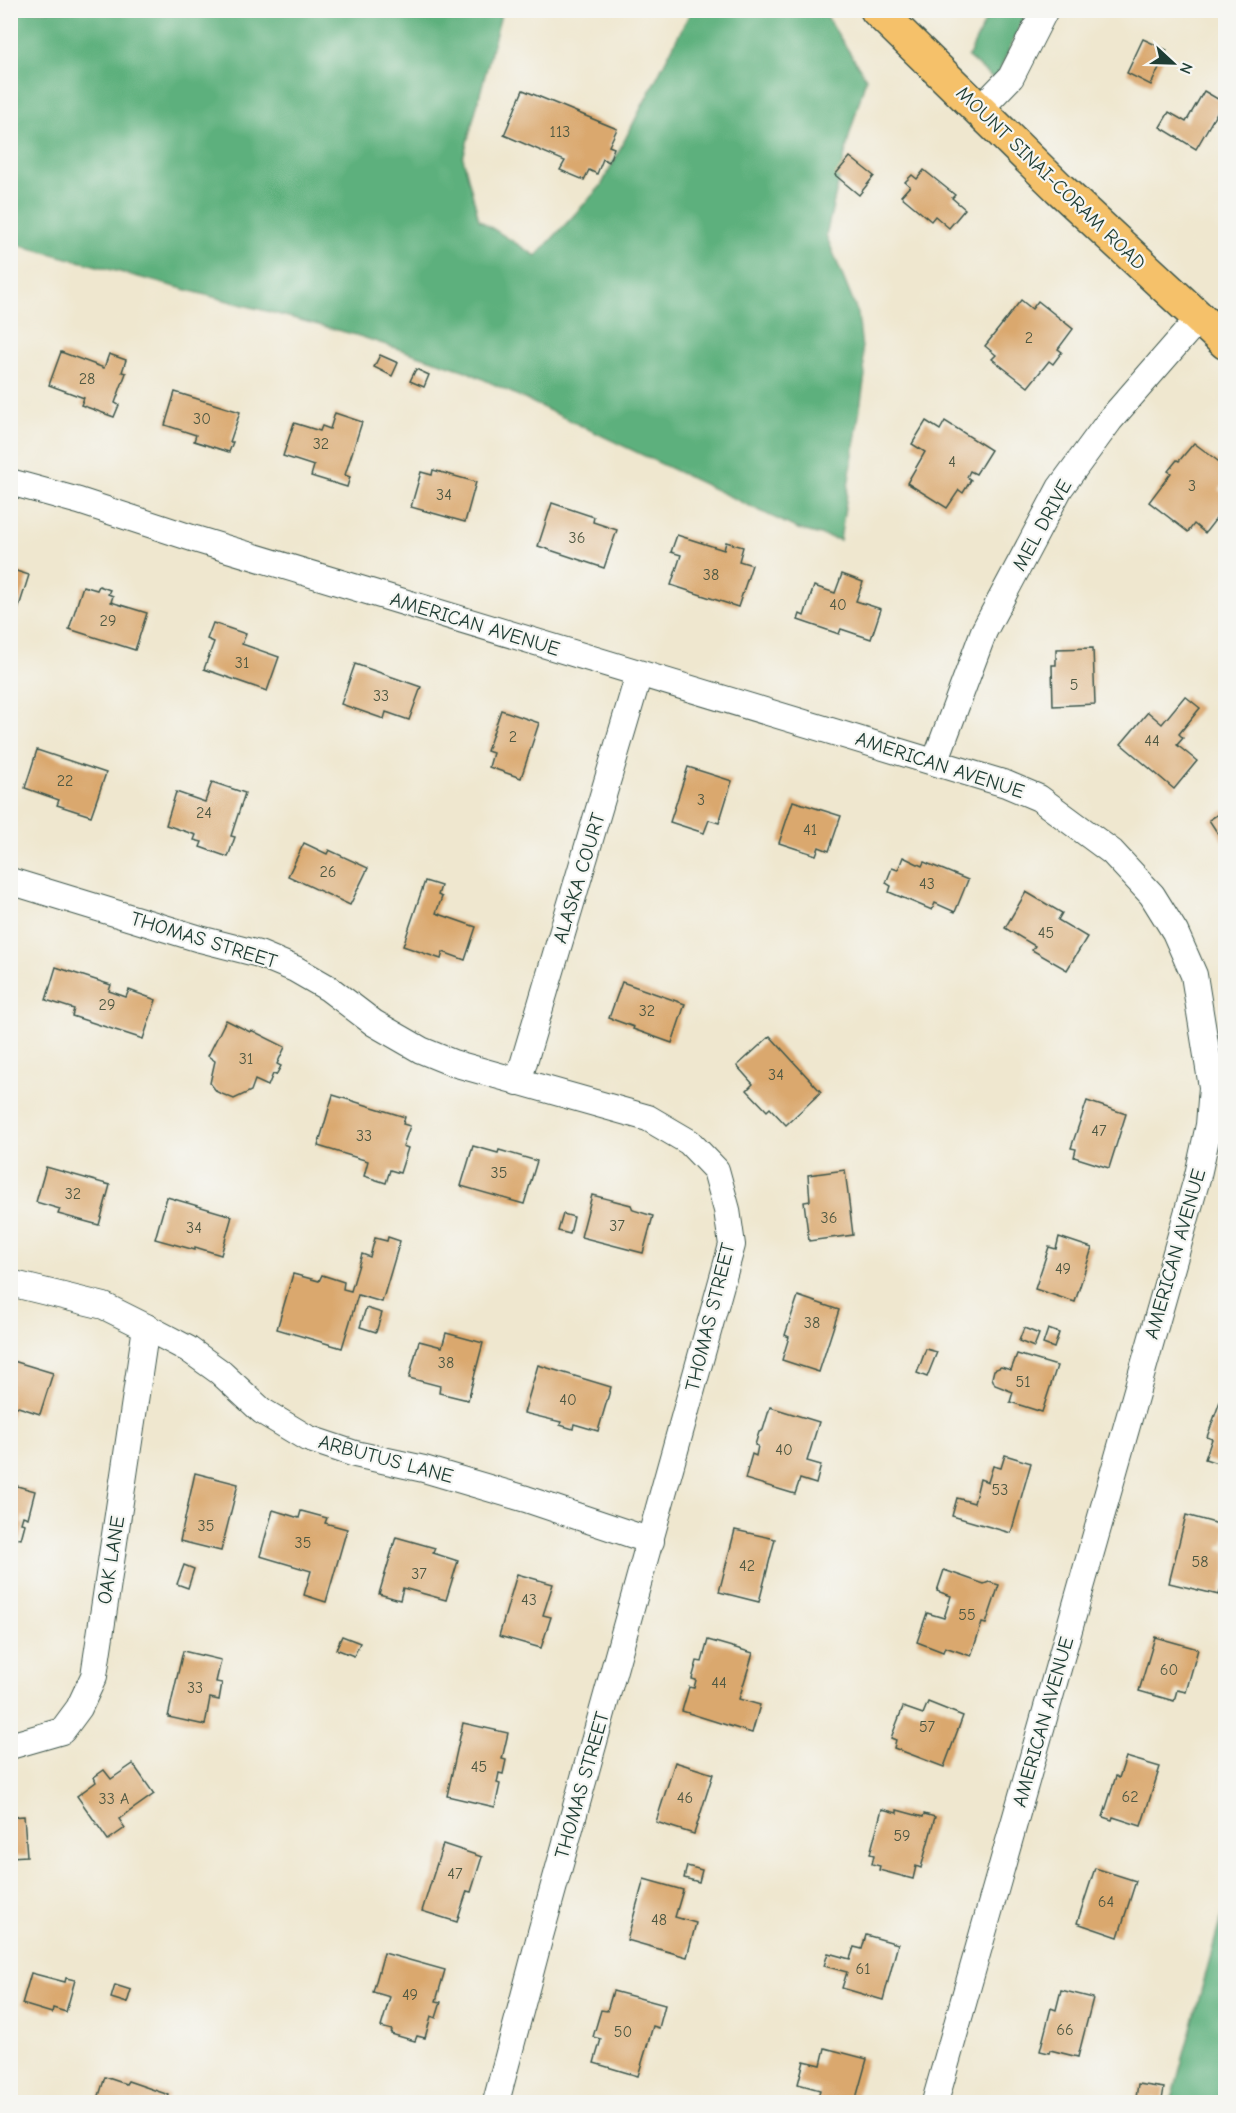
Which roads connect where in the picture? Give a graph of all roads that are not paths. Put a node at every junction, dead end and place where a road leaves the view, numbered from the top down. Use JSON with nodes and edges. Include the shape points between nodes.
{"nodes":[{"id":1,"x":878,"y":10,"type":"edge"},
{"id":2,"x":1045,"y":10,"type":"edge"},
{"id":3,"x":978,"y":110,"type":"junction"},
{"id":4,"x":1199,"y":318,"type":"junction"},
{"id":5,"x":1226,"y":343,"type":"edge"},
{"id":6,"x":10,"y":482,"type":"edge"},
{"id":7,"x":639,"y":675,"type":"junction"},
{"id":8,"x":935,"y":762,"type":"junction"},
{"id":9,"x":10,"y":881,"type":"edge"},
{"id":10,"x":518,"y":1082,"type":"junction"},
{"id":11,"x":10,"y":1283,"type":"edge"},
{"id":12,"x":146,"y":1327,"type":"junction"},
{"id":13,"x":651,"y":1541,"type":"junction"},
{"id":14,"x":10,"y":1746,"type":"edge"},
{"id":15,"x":496,"y":2103,"type":"edge"},
{"id":16,"x":935,"y":2103,"type":"edge"}],
"edges":[{"from":1,"to":3,"type":"main road","name":"MOUNT SINAI-CORAM ROAD"},
{"from":2,"to":3,"type":"street","via":[[1011,77]]},
{"from":3,"to":4,"type":"main road","name":"MOUNT SINAI-CORAM ROAD"},
{"from":4,"to":5,"type":"main road","name":"MOUNT SINAI-CORAM ROAD"},
{"from":4,"to":8,"type":"street","name":"MEL DRIVE","via":[[1110,420],[1060,488],[984,631]]},
{"from":6,"to":7,"type":"street","name":"AMERICAN AVENUE"},
{"from":7,"to":8,"type":"street","name":"AMERICAN AVENUE"},
{"from":7,"to":10,"type":"street","name":"ALASKA COURT"},
{"from":8,"to":16,"type":"street","name":"AMERICAN AVENUE","via":[[1039,798],[1112,852],[1152,895],[1175,932],[1194,975],[1212,1087],[1209,1125],[1198,1175]]},
{"from":9,"to":10,"type":"street","name":"THOMAS STREET","via":[[259,954],[328,988],[374,1023],[421,1050]]},
{"from":10,"to":13,"type":"street","name":"THOMAS STREET","via":[[648,1118],[689,1142],[716,1170],[732,1245]]},
{"from":11,"to":12,"type":"street","name":"ARBUTUS LANE","via":[[104,1306]]},
{"from":12,"to":13,"type":"street","name":"ARBUTUS LANE","via":[[188,1348],[262,1411],[307,1438],[526,1499]]},
{"from":12,"to":14,"type":"street","name":"OAK LANE","via":[[94,1676],[79,1708],[62,1731]]},
{"from":13,"to":15,"type":"street","name":"THOMAS STREET"}]}
